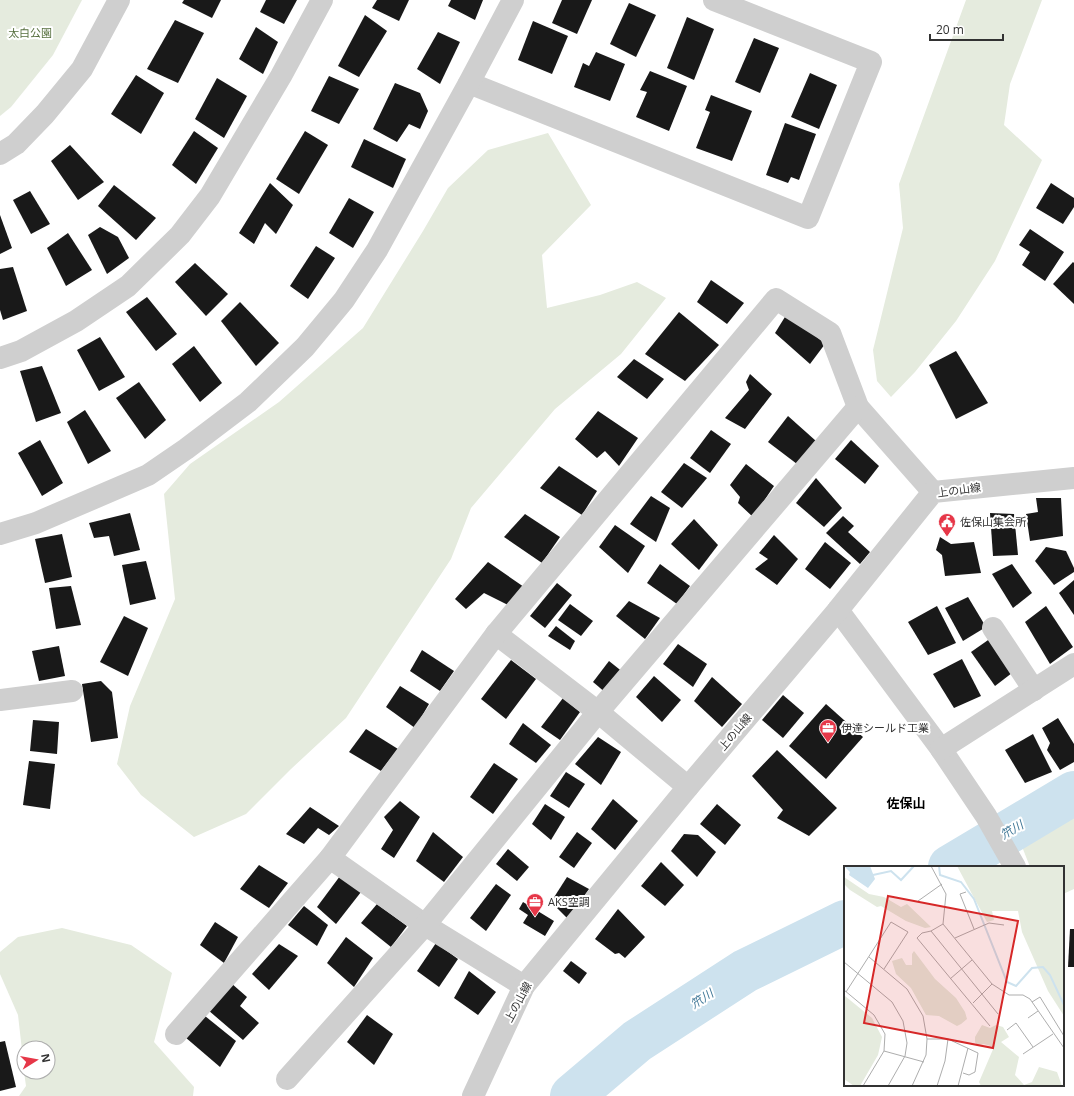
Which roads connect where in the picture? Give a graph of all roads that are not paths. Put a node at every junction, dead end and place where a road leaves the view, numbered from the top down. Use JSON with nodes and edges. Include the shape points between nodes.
{"nodes":[{"id":1,"x":119,"y":0,"type":"edge"},
{"id":2,"x":322,"y":0,"type":"edge"},
{"id":3,"x":513,"y":0,"type":"edge"},
{"id":4,"x":714,"y":0,"type":"edge"},
{"id":5,"x":469,"y":84,"type":"junction"},
{"id":6,"x":0,"y":154,"type":"edge"},
{"id":7,"x":0,"y":358,"type":"edge"},
{"id":8,"x":858,"y":407,"type":"junction"},
{"id":9,"x":1074,"y":478,"type":"edge"},
{"id":10,"x":933,"y":492,"type":"junction"},
{"id":11,"x":0,"y":534,"type":"edge"},
{"id":12,"x":838,"y":610,"type":"junction"},
{"id":13,"x":993,"y":628,"type":"dead end"},
{"id":14,"x":496,"y":634,"type":"junction"},
{"id":15,"x":1074,"y":664,"type":"edge"},
{"id":16,"x":1034,"y":690,"type":"junction"},
{"id":17,"x":72,"y":691,"type":"dead end"},
{"id":18,"x":0,"y":700,"type":"edge"},
{"id":19,"x":598,"y":712,"type":"junction"},
{"id":20,"x":941,"y":749,"type":"junction"},
{"id":21,"x":688,"y":787,"type":"junction"},
{"id":22,"x":330,"y":858,"type":"junction"},
{"id":23,"x":1015,"y":866,"type":"edge"},
{"id":24,"x":424,"y":925,"type":"junction"},
{"id":25,"x":524,"y":986,"type":"junction"},
{"id":26,"x":176,"y":1034,"type":"dead end"},
{"id":27,"x":288,"y":1079,"type":"dead end"},
{"id":28,"x":473,"y":1096,"type":"edge"}],
"edges":[{"from":1,"to":6,"type":"street","via":[[82,69],[45,114],[16,144]]},
{"from":2,"to":7,"type":"street","via":[[281,76],[214,189],[180,235],[128,286],[76,321],[21,351]]},
{"from":3,"to":5,"type":"street"},
{"from":4,"to":5,"type":"street","via":[[871,62],[808,218]]},
{"from":5,"to":11,"type":"street","via":[[377,250],[344,300],[305,347],[248,402],[148,475],[36,523]]},
{"from":8,"to":10,"type":"street"},
{"from":8,"to":14,"type":"street","via":[[830,333],[776,299]]},
{"from":8,"to":19,"type":"street"},
{"from":9,"to":10,"type":"street","name":"上の山線"},
{"from":10,"to":12,"type":"street","name":"上の山線"},
{"from":12,"to":20,"type":"street"},
{"from":12,"to":21,"type":"street","name":"上の山線"},
{"from":13,"to":16,"type":"street"},
{"from":14,"to":19,"type":"street"},
{"from":14,"to":22,"type":"street"},
{"from":15,"to":16,"type":"street"},
{"from":16,"to":20,"type":"street"},
{"from":17,"to":18,"type":"street"},
{"from":19,"to":21,"type":"street"},
{"from":19,"to":24,"type":"street"},
{"from":20,"to":23,"type":"street","via":[[986,816]]},
{"from":21,"to":25,"type":"street","name":"上の山線"},
{"from":22,"to":24,"type":"street"},
{"from":22,"to":26,"type":"street"},
{"from":24,"to":25,"type":"street"},
{"from":24,"to":27,"type":"street"},
{"from":25,"to":28,"type":"street","name":"上の山線"}]}
